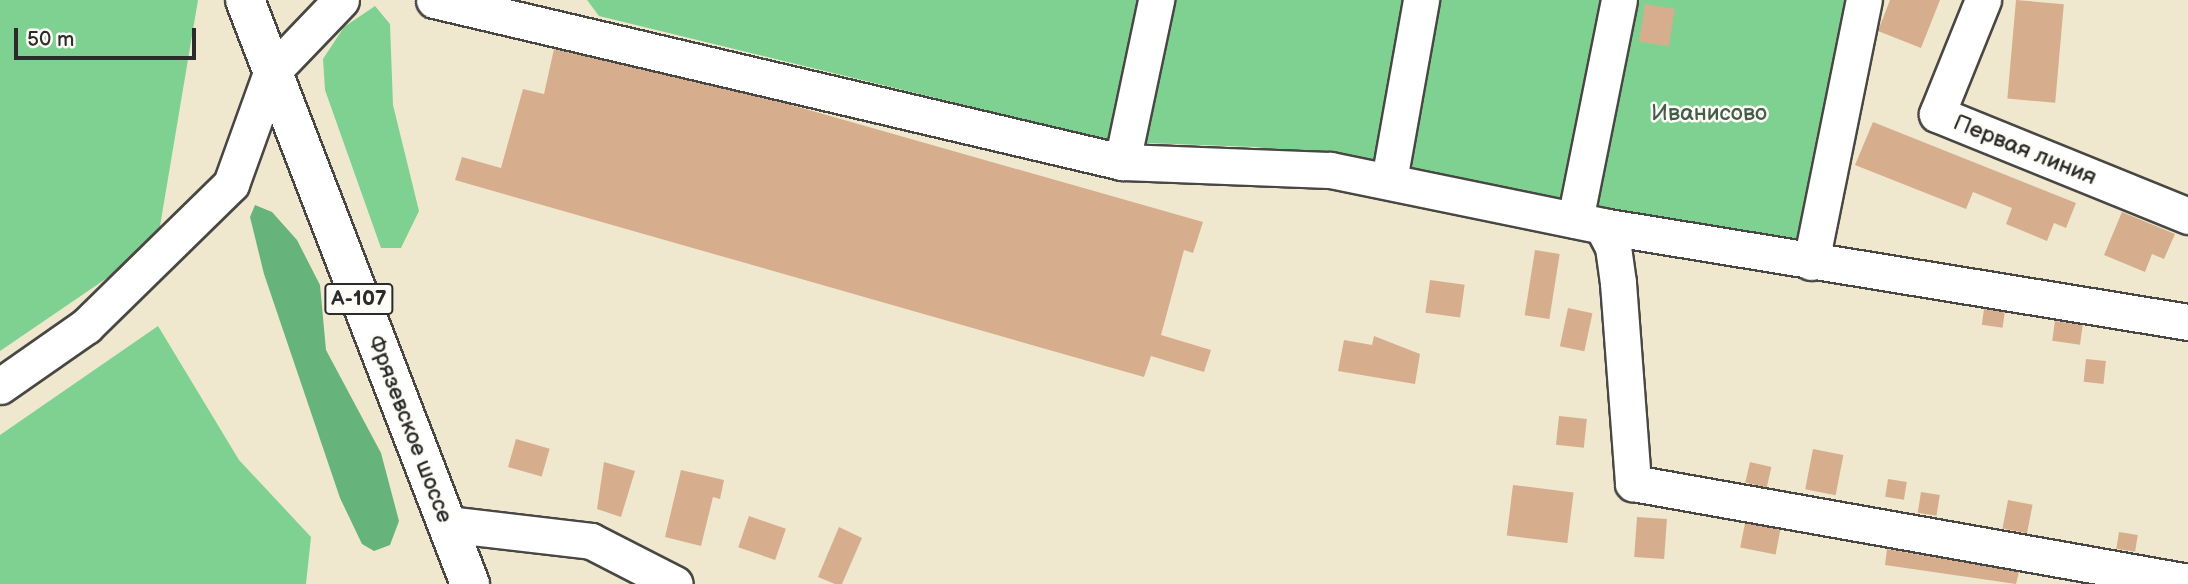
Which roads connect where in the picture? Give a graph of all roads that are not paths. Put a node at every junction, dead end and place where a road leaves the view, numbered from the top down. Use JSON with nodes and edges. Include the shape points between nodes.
{"nodes":[{"id":1,"x":245,"y":0,"type":"edge"},
{"id":2,"x":341,"y":0,"type":"edge"},
{"id":3,"x":434,"y":0,"type":"edge"},
{"id":4,"x":1156,"y":0,"type":"edge"},
{"id":5,"x":1421,"y":0,"type":"edge"},
{"id":6,"x":1619,"y":0,"type":"edge"},
{"id":7,"x":1864,"y":0,"type":"edge"},
{"id":8,"x":1983,"y":0,"type":"edge"},
{"id":9,"x":271,"y":73,"type":"junction"},
{"id":10,"x":1122,"y":162,"type":"junction"},
{"id":11,"x":1389,"y":180,"type":"junction"},
{"id":12,"x":2188,"y":216,"type":"edge"},
{"id":13,"x":1589,"y":223,"type":"junction"},
{"id":14,"x":1811,"y":262,"type":"junction"},
{"id":15,"x":2188,"y":322,"type":"edge"},
{"id":16,"x":0,"y":386,"type":"edge"},
{"id":17,"x":447,"y":524,"type":"junction"},
{"id":18,"x":2188,"y":582,"type":"edge"},
{"id":19,"x":470,"y":584,"type":"edge"},
{"id":20,"x":675,"y":584,"type":"edge"}],
"edges":[{"from":1,"to":9,"type":"highway","name":"Фрязевское шоссе","number":"А-107"},
{"from":2,"to":9,"type":"street"},
{"from":3,"to":10,"type":"street"},
{"from":4,"to":10,"type":"street"},
{"from":5,"to":11,"type":"street"},
{"from":6,"to":13,"type":"street"},
{"from":7,"to":14,"type":"street"},
{"from":8,"to":12,"type":"street","name":"Первая линия","via":[[1937,114]]},
{"from":9,"to":16,"type":"street","via":[[232,184],[86,326]]},
{"from":9,"to":17,"type":"highway","name":"Фрязевское шоссе","number":"А-107"},
{"from":10,"to":11,"type":"street","via":[[1330,170]]},
{"from":11,"to":13,"type":"street"},
{"from":13,"to":14,"type":"street"},
{"from":13,"to":18,"type":"street","via":[[1613,247],[1633,483]]},
{"from":14,"to":15,"type":"street"},
{"from":17,"to":19,"type":"highway","name":"Фрязевское шоссе","number":"А-107"},
{"from":17,"to":20,"type":"street","via":[[555,532],[591,541]]}]}
